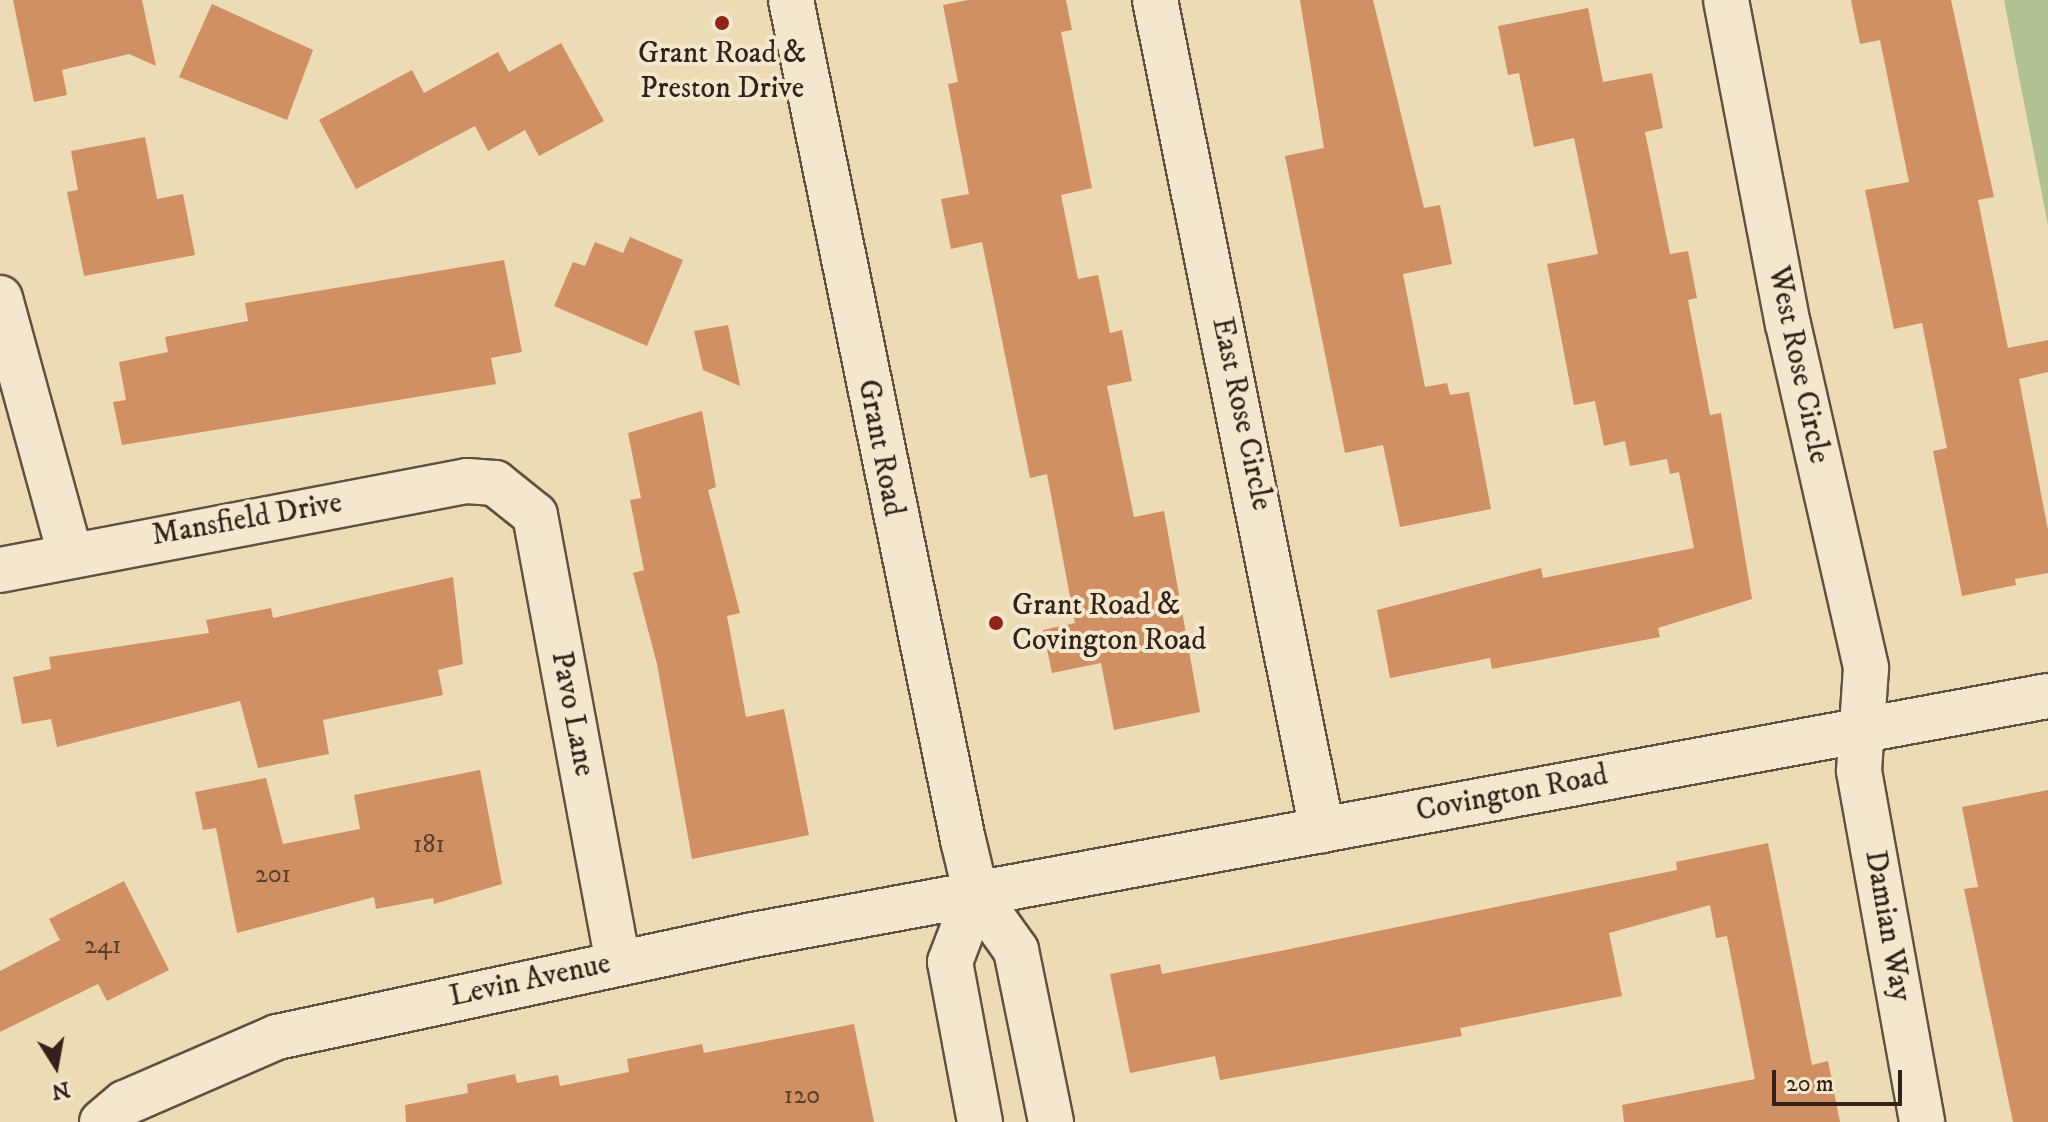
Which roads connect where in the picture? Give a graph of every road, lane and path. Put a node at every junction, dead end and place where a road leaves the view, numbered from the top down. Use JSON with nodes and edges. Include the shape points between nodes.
{"nodes":[{"id":1,"x":791,"y":0,"type":"edge"},
{"id":2,"x":1155,"y":0,"type":"edge"},
{"id":3,"x":1726,"y":0,"type":"edge"},
{"id":4,"x":0,"y":298,"type":"edge"},
{"id":5,"x":495,"y":483,"type":"joint"},
{"id":6,"x":69,"y":551,"type":"junction"},
{"id":7,"x":0,"y":570,"type":"edge"},
{"id":8,"x":2048,"y":696,"type":"edge"},
{"id":9,"x":1863,"y":729,"type":"junction"},
{"id":10,"x":1322,"y":830,"type":"junction"},
{"id":11,"x":976,"y":894,"type":"junction"},
{"id":12,"x":618,"y":962,"type":"junction"},
{"id":13,"x":102,"y":1122,"type":"edge"},
{"id":14,"x":980,"y":1122,"type":"edge"},
{"id":15,"x":1051,"y":1122,"type":"edge"},
{"id":16,"x":1922,"y":1122,"type":"edge"}],
"edges":[{"from":1,"to":11,"type":"street","name":"Grant Road"},
{"from":2,"to":10,"type":"street","name":"East Rose Circle"},
{"from":3,"to":9,"type":"street","name":"West Rose Circle","via":[[1788,324],[1866,668]]},
{"from":4,"to":6,"type":"street"},
{"from":5,"to":6,"type":"street","name":"Mansfield Drive","via":[[467,481]]},
{"from":5,"to":12,"type":"street","name":"Pavo Lane","via":[[535,515]]},
{"from":6,"to":7,"type":"street","name":"Mansfield Drive"},
{"from":8,"to":9,"type":"street","name":"Covington Road"},
{"from":9,"to":10,"type":"street","name":"Covington Road"},
{"from":9,"to":16,"type":"street","name":"Damian Way","via":[[1859,771]]},
{"from":10,"to":11,"type":"street","name":"Covington Road"},
{"from":11,"to":12,"type":"street","name":"Levin Avenue"},
{"from":11,"to":14,"type":"street","via":[[950,962]]},
{"from":11,"to":15,"type":"street","name":"Grant Road","via":[[1016,950]]},
{"from":12,"to":13,"type":"street","name":"Levin Avenue","via":[[277,1037],[125,1103]]}]}
